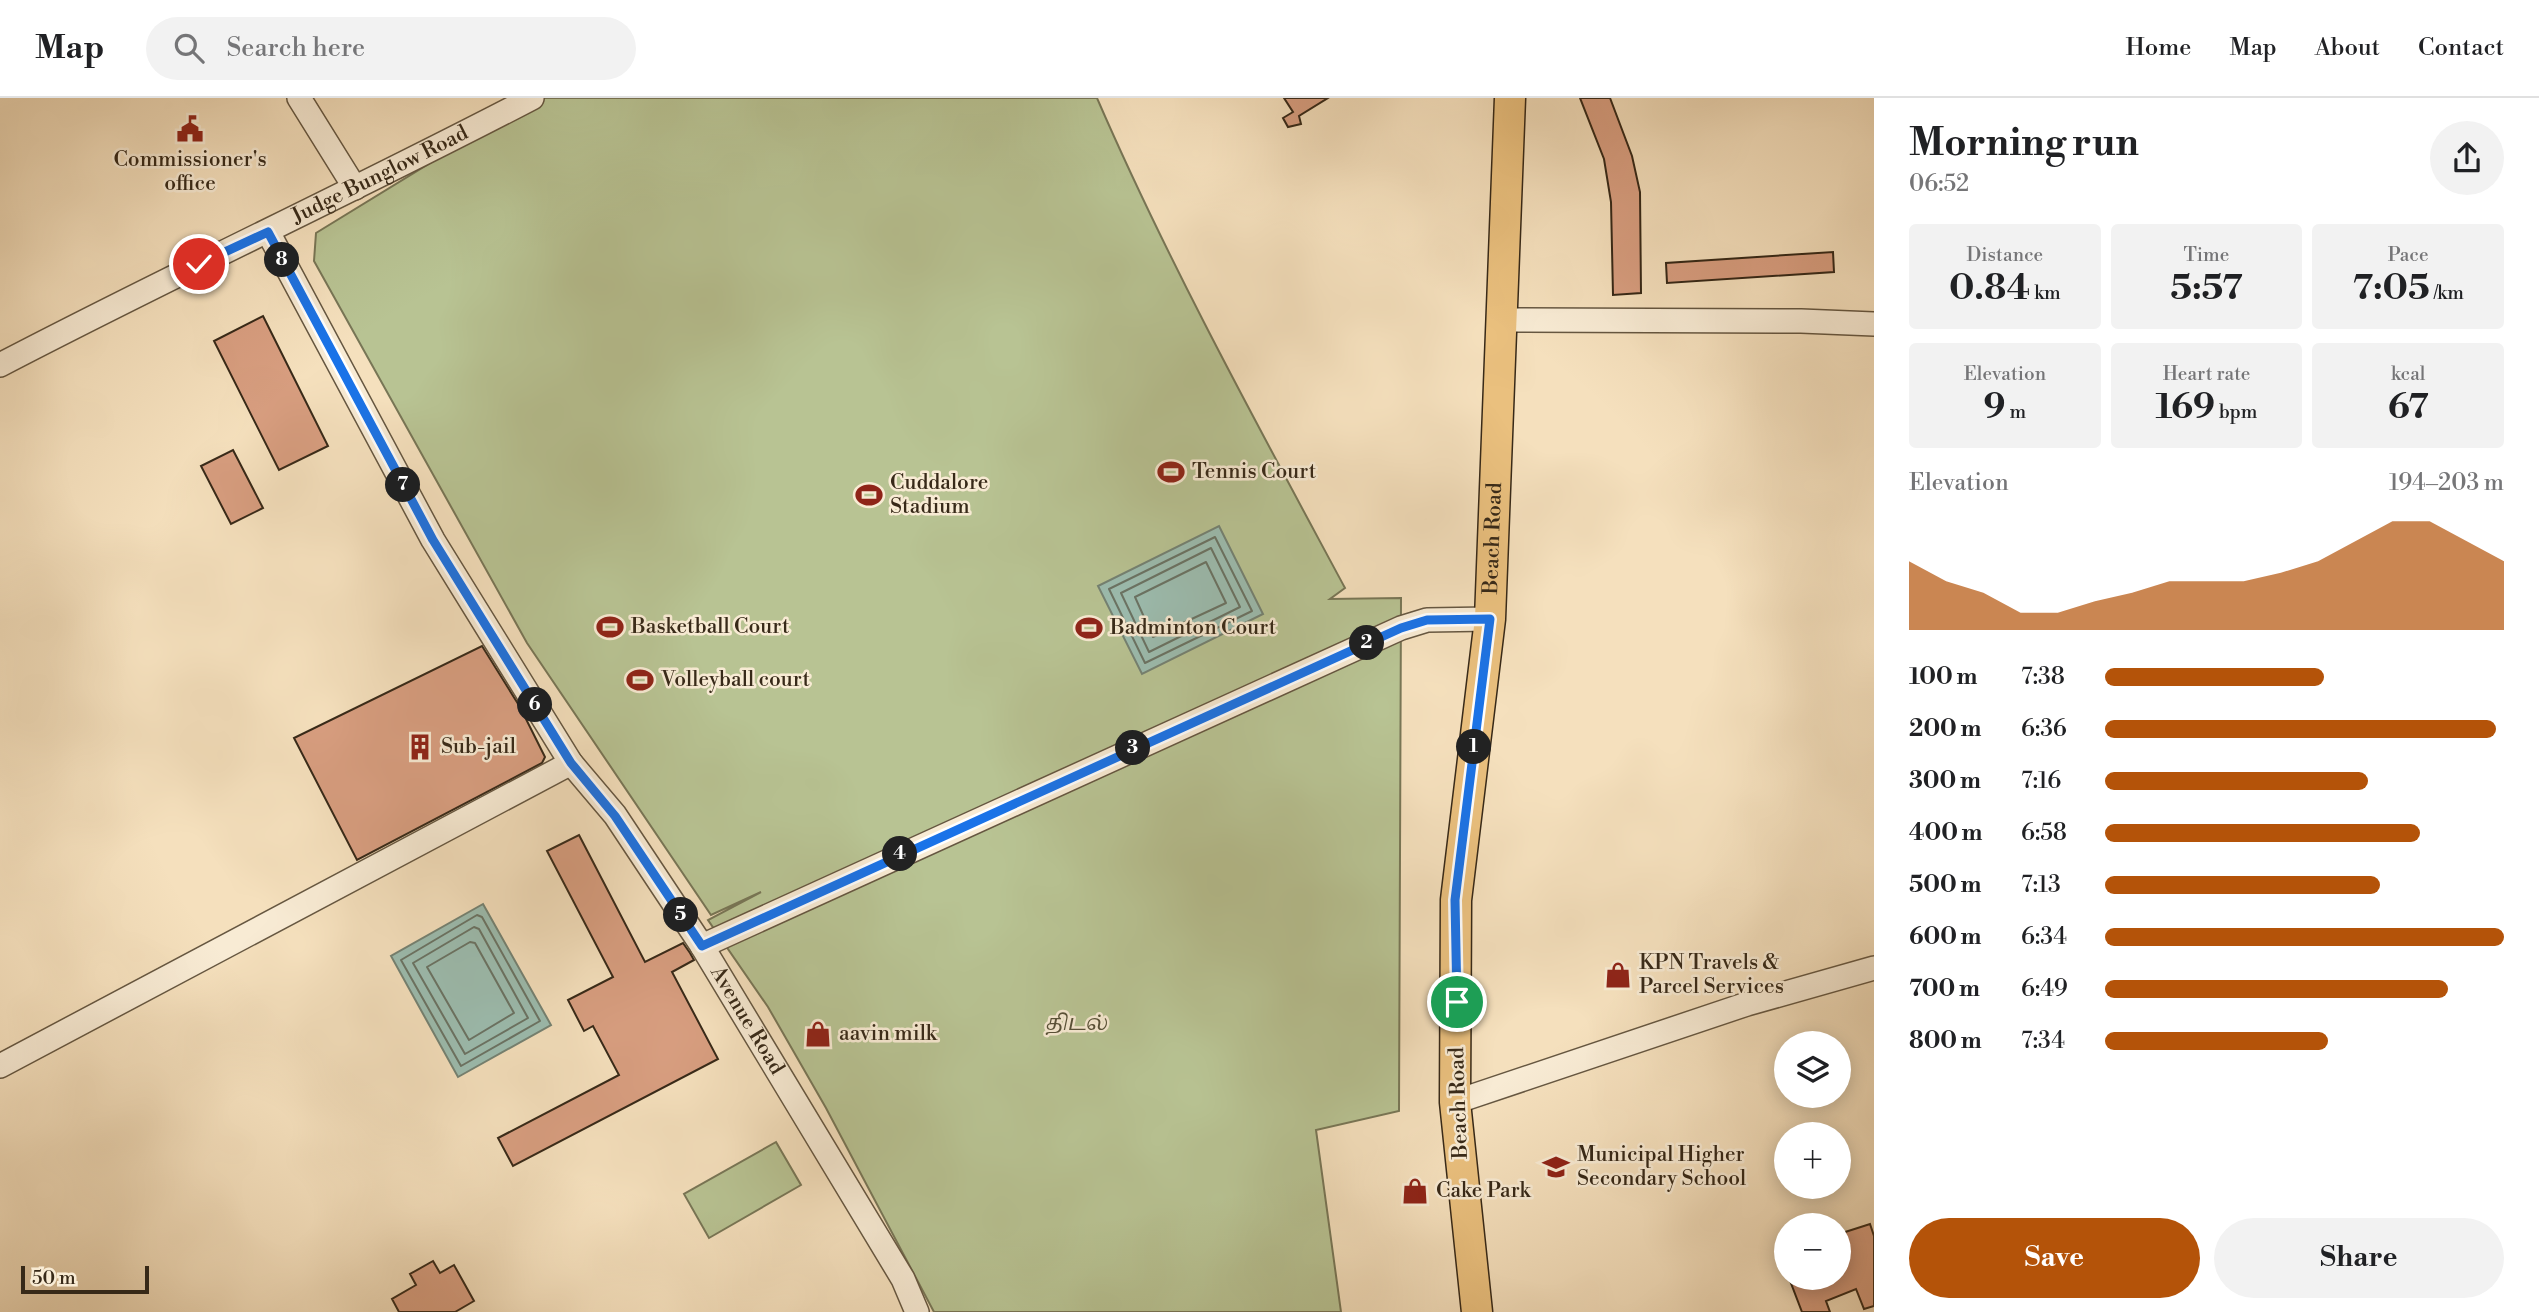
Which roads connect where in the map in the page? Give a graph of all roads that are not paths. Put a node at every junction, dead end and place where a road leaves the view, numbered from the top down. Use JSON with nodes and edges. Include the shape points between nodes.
{"nodes":[{"id":1,"x":299,"y":98,"type":"edge"},
{"id":2,"x":532,"y":98,"type":"edge"},
{"id":3,"x":1510,"y":98,"type":"edge"},
{"id":4,"x":355,"y":188,"type":"junction"},
{"id":5,"x":268,"y":232,"type":"junction"},
{"id":6,"x":1503,"y":320,"type":"junction"},
{"id":7,"x":1874,"y":324,"type":"edge"},
{"id":8,"x":0,"y":365,"type":"edge"},
{"id":9,"x":1490,"y":619,"type":"junction"},
{"id":10,"x":571,"y":763,"type":"junction"},
{"id":11,"x":702,"y":946,"type":"junction"},
{"id":12,"x":1874,"y":968,"type":"edge"},
{"id":13,"x":0,"y":1066,"type":"edge"},
{"id":14,"x":1455,"y":1102,"type":"junction"},
{"id":15,"x":917,"y":1312,"type":"edge"},
{"id":16,"x":1477,"y":1312,"type":"edge"}],
"edges":[{"from":1,"to":4,"type":"street"},
{"from":2,"to":4,"type":"street","name":"Judge Bunglow Road"},
{"from":3,"to":6,"type":"main road","name":"Beach Road"},
{"from":4,"to":5,"type":"street","name":"Judge Bunglow Road"},
{"from":5,"to":8,"type":"street","name":"Judge Bunglow Road"},
{"from":5,"to":10,"type":"street","name":"Avenue Road","via":[[433,540]]},
{"from":6,"to":7,"type":"street"},
{"from":6,"to":9,"type":"main road","name":"Beach Road"},
{"from":9,"to":11,"type":"street","via":[[1427,620],[1401,628]]},
{"from":9,"to":14,"type":"main road","name":"Beach Road","via":[[1455,900]]},
{"from":10,"to":11,"type":"street","name":"Avenue Road","via":[[615,816]]},
{"from":10,"to":13,"type":"street"},
{"from":11,"to":15,"type":"street","name":"Avenue Road","via":[[904,1279]]},
{"from":12,"to":14,"type":"street","via":[[1747,1004]]},
{"from":14,"to":16,"type":"main road","name":"Beach Road"}]}
